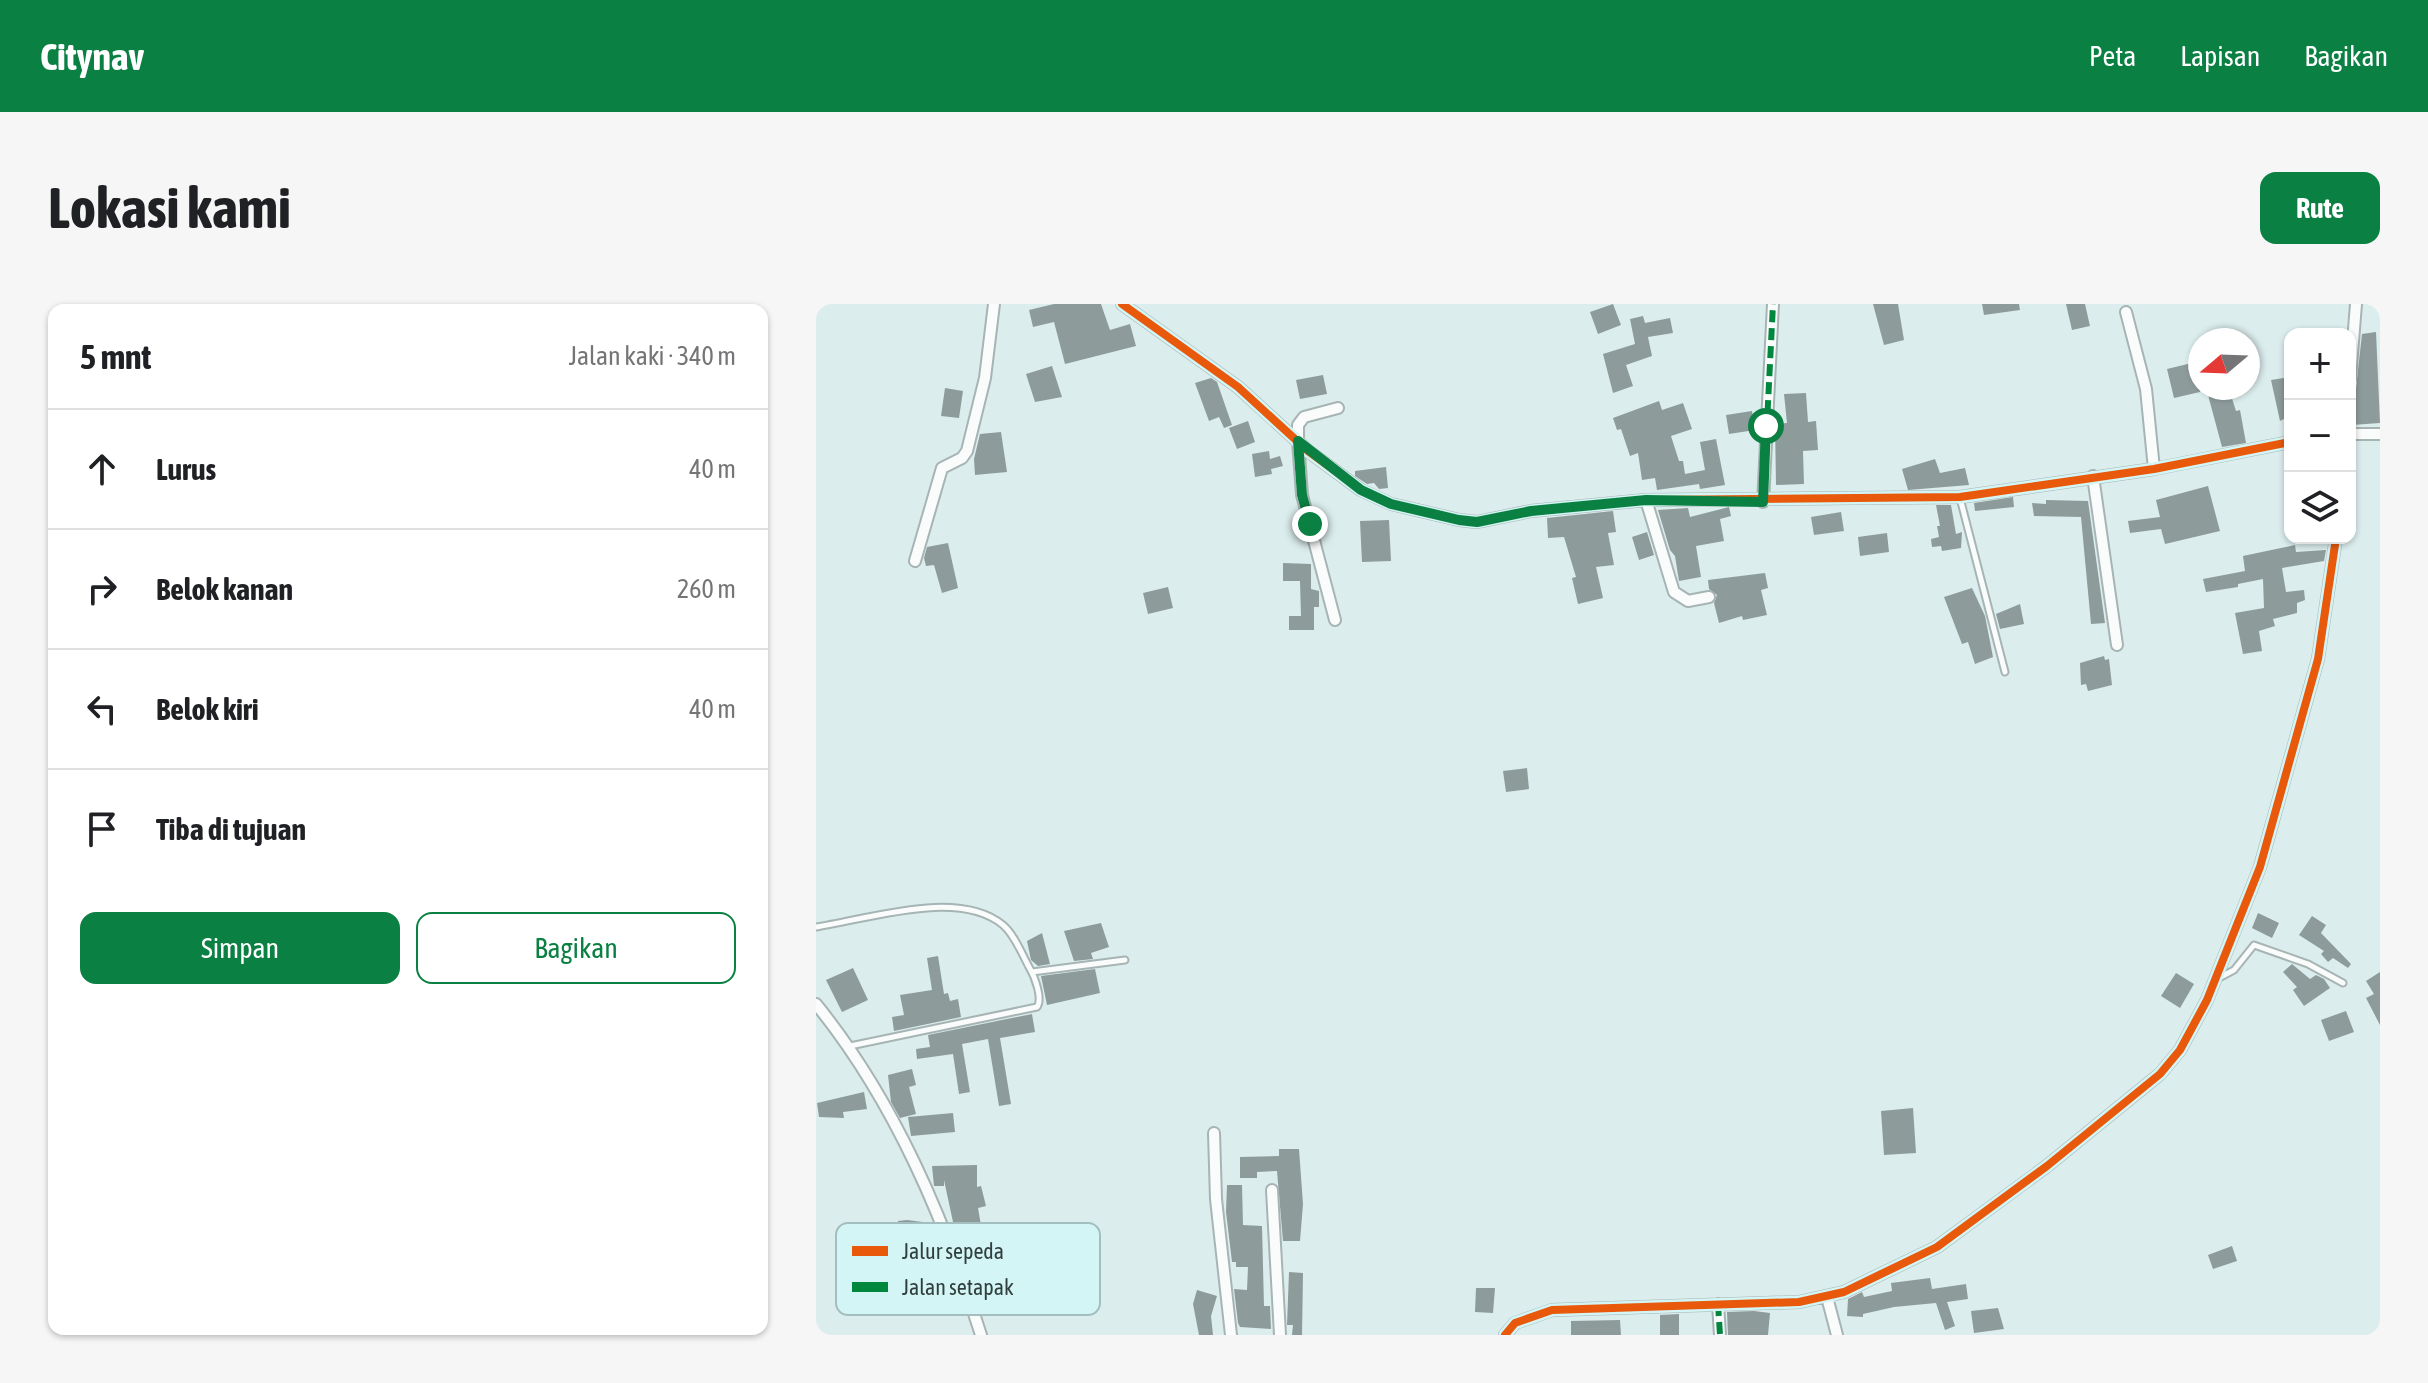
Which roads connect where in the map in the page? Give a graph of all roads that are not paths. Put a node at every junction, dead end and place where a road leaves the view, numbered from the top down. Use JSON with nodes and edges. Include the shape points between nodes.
{"nodes":[{"id":1,"x":994,"y":304,"type":"edge"},
{"id":2,"x":1122,"y":304,"type":"edge"},
{"id":3,"x":1773,"y":304,"type":"edge"},
{"id":4,"x":2356,"y":304,"type":"edge"},
{"id":5,"x":2126,"y":312,"type":"dead end"},
{"id":6,"x":2354,"y":328,"type":"edge"},
{"id":7,"x":1338,"y":408,"type":"dead end"},
{"id":8,"x":2356,"y":434,"type":"edge"},
{"id":9,"x":2380,"y":434,"type":"edge"},
{"id":10,"x":1298,"y":441,"type":"junction"},
{"id":11,"x":2284,"y":443,"type":"edge"},
{"id":12,"x":2154,"y":469,"type":"junction"},
{"id":13,"x":2093,"y":476,"type":"junction"},
{"id":14,"x":1960,"y":497,"type":"junction"},
{"id":15,"x":1646,"y":500,"type":"junction"},
{"id":16,"x":1763,"y":502,"type":"junction"},
{"id":17,"x":2335,"y":544,"type":"edge"},
{"id":18,"x":915,"y":561,"type":"dead end"},
{"id":19,"x":1709,"y":597,"type":"dead end"},
{"id":20,"x":1335,"y":620,"type":"dead end"},
{"id":21,"x":2117,"y":645,"type":"dead end"},
{"id":22,"x":2005,"y":672,"type":"dead end"},
{"id":23,"x":816,"y":927,"type":"edge"},
{"id":24,"x":1125,"y":960,"type":"dead end"},
{"id":25,"x":1032,"y":972,"type":"junction"},
{"id":26,"x":2216,"y":980,"type":"junction"},
{"id":27,"x":2343,"y":983,"type":"dead end"},
{"id":28,"x":816,"y":1004,"type":"edge"},
{"id":29,"x":850,"y":1046,"type":"junction"},
{"id":30,"x":1214,"y":1133,"type":"dead end"},
{"id":31,"x":1272,"y":1190,"type":"dead end"},
{"id":32,"x":939,"y":1223,"type":"edge"},
{"id":33,"x":1827,"y":1297,"type":"junction"},
{"id":34,"x":1718,"y":1304,"type":"junction"},
{"id":35,"x":974,"y":1315,"type":"edge"},
{"id":36,"x":981,"y":1335,"type":"edge"},
{"id":37,"x":1231,"y":1335,"type":"edge"},
{"id":38,"x":1280,"y":1335,"type":"edge"},
{"id":39,"x":1505,"y":1335,"type":"edge"},
{"id":40,"x":1720,"y":1335,"type":"edge"},
{"id":41,"x":1837,"y":1335,"type":"edge"}],
"edges":[{"from":1,"to":18,"type":"street","via":[[985,378],[967,451],[942,468]]},
{"from":2,"to":10,"type":"street","via":[[1238,387]]},
{"from":3,"to":16,"type":"street"},
{"from":4,"to":6,"type":"street"},
{"from":5,"to":12,"type":"street","via":[[2146,389]]},
{"from":7,"to":10,"type":"street","via":[[1304,417]]},
{"from":8,"to":9,"type":"street"},
{"from":10,"to":15,"type":"street","via":[[1361,490],[1391,504],[1459,520]]},
{"from":10,"to":20,"type":"street","via":[[1302,495]]},
{"from":11,"to":12,"type":"street"},
{"from":12,"to":13,"type":"street"},
{"from":13,"to":14,"type":"street"},
{"from":13,"to":21,"type":"street"},
{"from":14,"to":16,"type":"street"},
{"from":14,"to":22,"type":"lane"},
{"from":15,"to":16,"type":"street"},
{"from":15,"to":19,"type":"street","via":[[1674,592],[1688,601]]},
{"from":17,"to":26,"type":"street","via":[[2318,659],[2289,771],[2250,897]]},
{"from":23,"to":25,"type":"lane","via":[[950,905],[981,910],[1006,927]]},
{"from":24,"to":25,"type":"lane"},
{"from":25,"to":29,"type":"lane","via":[[1041,1002],[1037,1007]]},
{"from":26,"to":27,"type":"lane","via":[[2234,970],[2254,945]]},
{"from":26,"to":33,"type":"street","via":[[2171,1061],[2110,1116],[1925,1254]]},
{"from":28,"to":29,"type":"street"},
{"from":29,"to":32,"type":"street","via":[[892,1116]]},
{"from":30,"to":37,"type":"street"},
{"from":31,"to":38,"type":"street"},
{"from":33,"to":34,"type":"street"},
{"from":33,"to":41,"type":"street"},
{"from":34,"to":39,"type":"street","via":[[1552,1310],[1515,1323]]},
{"from":34,"to":40,"type":"street"},
{"from":35,"to":36,"type":"street"}]}
